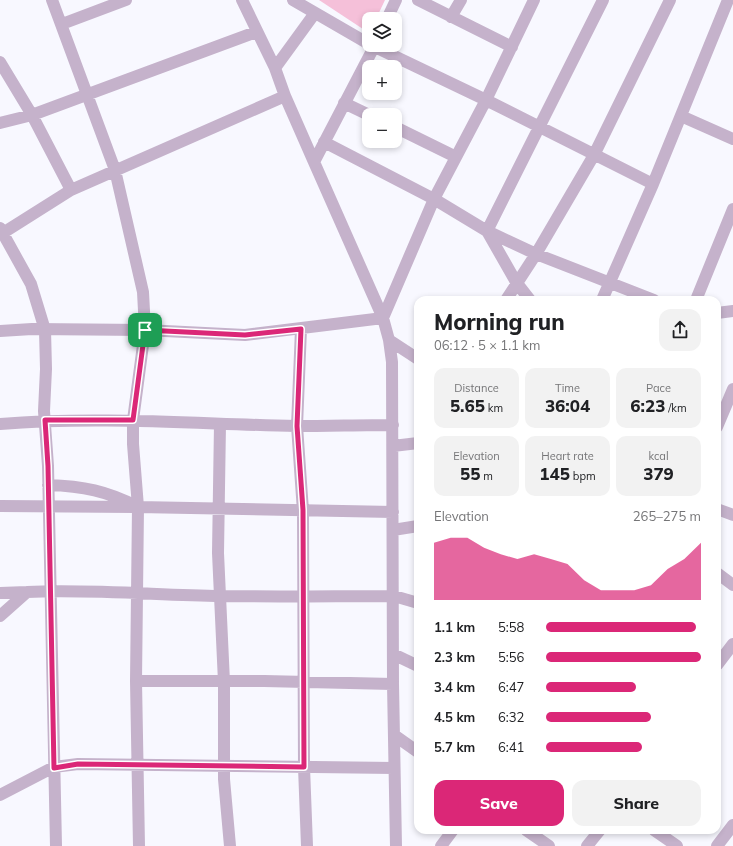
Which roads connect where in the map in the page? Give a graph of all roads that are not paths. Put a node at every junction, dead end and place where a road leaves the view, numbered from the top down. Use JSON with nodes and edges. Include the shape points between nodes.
{"nodes":[{"id":1,"x":52,"y":0,"type":"edge"},
{"id":2,"x":126,"y":0,"type":"edge"},
{"id":3,"x":242,"y":0,"type":"edge"},
{"id":4,"x":292,"y":0,"type":"edge"},
{"id":5,"x":396,"y":0,"type":"edge"},
{"id":6,"x":418,"y":0,"type":"edge"},
{"id":7,"x":461,"y":0,"type":"edge"},
{"id":8,"x":534,"y":0,"type":"edge"},
{"id":9,"x":603,"y":0,"type":"edge"},
{"id":10,"x":670,"y":0,"type":"edge"},
{"id":11,"x":728,"y":0,"type":"edge"},
{"id":12,"x":390,"y":12,"type":"edge"},
{"id":13,"x":315,"y":13,"type":"junction"},
{"id":14,"x":451,"y":17,"type":"junction"},
{"id":15,"x":62,"y":24,"type":"junction"},
{"id":16,"x":256,"y":32,"type":"junction"},
{"id":17,"x":362,"y":39,"type":"edge"},
{"id":18,"x":512,"y":47,"type":"junction"},
{"id":19,"x":369,"y":52,"type":"edge"},
{"id":20,"x":387,"y":52,"type":"edge"},
{"id":21,"x":0,"y":62,"type":"edge"},
{"id":22,"x":275,"y":68,"type":"junction"},
{"id":23,"x":87,"y":96,"type":"junction"},
{"id":24,"x":285,"y":96,"type":"junction"},
{"id":25,"x":486,"y":100,"type":"junction"},
{"id":26,"x":344,"y":103,"type":"junction"},
{"id":27,"x":362,"y":112,"type":"edge"},
{"id":28,"x":32,"y":115,"type":"junction"},
{"id":29,"x":681,"y":116,"type":"junction"},
{"id":30,"x":0,"y":123,"type":"edge"},
{"id":31,"x":538,"y":126,"type":"junction"},
{"id":32,"x":402,"y":130,"type":"edge"},
{"id":33,"x":733,"y":139,"type":"edge"},
{"id":34,"x":324,"y":142,"type":"junction"},
{"id":35,"x":594,"y":155,"type":"junction"},
{"id":36,"x":456,"y":157,"type":"junction"},
{"id":37,"x":314,"y":162,"type":"junction"},
{"id":38,"x":115,"y":170,"type":"junction"},
{"id":39,"x":653,"y":184,"type":"junction"},
{"id":40,"x":71,"y":190,"type":"junction"},
{"id":41,"x":434,"y":199,"type":"junction"},
{"id":42,"x":733,"y":209,"type":"edge"},
{"id":43,"x":2,"y":230,"type":"edge"},
{"id":44,"x":487,"y":231,"type":"junction"},
{"id":45,"x":536,"y":254,"type":"junction"},
{"id":46,"x":516,"y":282,"type":"junction"},
{"id":47,"x":610,"y":282,"type":"junction"},
{"id":48,"x":508,"y":296,"type":"edge"},
{"id":49,"x":527,"y":296,"type":"edge"},
{"id":50,"x":604,"y":296,"type":"edge"},
{"id":51,"x":644,"y":296,"type":"edge"},
{"id":52,"x":698,"y":296,"type":"edge"},
{"id":53,"x":733,"y":311,"type":"edge"},
{"id":54,"x":721,"y":312,"type":"edge"},
{"id":55,"x":383,"y":318,"type":"junction"},
{"id":56,"x":301,"y":329,"type":"junction"},
{"id":57,"x":45,"y":330,"type":"junction"},
{"id":58,"x":145,"y":330,"type":"junction"},
{"id":59,"x":0,"y":331,"type":"edge"},
{"id":60,"x":389,"y":340,"type":"junction"},
{"id":61,"x":414,"y":356,"type":"edge"},
{"id":62,"x":733,"y":389,"type":"edge"},
{"id":63,"x":726,"y":400,"type":"edge"},
{"id":64,"x":721,"y":415,"type":"edge"},
{"id":65,"x":45,"y":420,"type":"junction"},
{"id":66,"x":133,"y":420,"type":"junction"},
{"id":67,"x":0,"y":424,"type":"edge"},
{"id":68,"x":220,"y":424,"type":"junction"},
{"id":69,"x":393,"y":425,"type":"junction"},
{"id":70,"x":297,"y":426,"type":"junction"},
{"id":71,"x":414,"y":443,"type":"edge"},
{"id":72,"x":393,"y":446,"type":"junction"},
{"id":73,"x":48,"y":485,"type":"junction"},
{"id":74,"x":0,"y":506,"type":"edge"},
{"id":75,"x":48,"y":506,"type":"junction"},
{"id":76,"x":138,"y":507,"type":"junction"},
{"id":77,"x":219,"y":509,"type":"junction"},
{"id":78,"x":303,"y":510,"type":"junction"},
{"id":79,"x":721,"y":510,"type":"edge"},
{"id":80,"x":393,"y":512,"type":"junction"},
{"id":81,"x":733,"y":515,"type":"edge"},
{"id":82,"x":414,"y":527,"type":"edge"},
{"id":83,"x":393,"y":530,"type":"junction"},
{"id":84,"x":721,"y":576,"type":"edge"},
{"id":85,"x":733,"y":585,"type":"edge"},
{"id":86,"x":50,"y":591,"type":"junction"},
{"id":87,"x":26,"y":592,"type":"junction"},
{"id":88,"x":137,"y":592,"type":"junction"},
{"id":89,"x":0,"y":593,"type":"edge"},
{"id":90,"x":221,"y":596,"type":"junction"},
{"id":91,"x":304,"y":596,"type":"junction"},
{"id":92,"x":394,"y":596,"type":"junction"},
{"id":93,"x":414,"y":602,"type":"edge"},
{"id":94,"x":0,"y":616,"type":"edge"},
{"id":95,"x":733,"y":644,"type":"edge"},
{"id":96,"x":393,"y":654,"type":"junction"},
{"id":97,"x":721,"y":660,"type":"edge"},
{"id":98,"x":414,"y":664,"type":"edge"},
{"id":99,"x":136,"y":681,"type":"junction"},
{"id":100,"x":224,"y":682,"type":"junction"},
{"id":101,"x":304,"y":683,"type":"junction"},
{"id":102,"x":393,"y":684,"type":"junction"},
{"id":103,"x":394,"y":735,"type":"junction"},
{"id":104,"x":414,"y":749,"type":"edge"},
{"id":105,"x":137,"y":764,"type":"junction"},
{"id":106,"x":225,"y":766,"type":"junction"},
{"id":107,"x":304,"y":767,"type":"junction"},
{"id":108,"x":54,"y":768,"type":"junction"},
{"id":109,"x":394,"y":768,"type":"junction"},
{"id":110,"x":0,"y":795,"type":"edge"},
{"id":111,"x":733,"y":825,"type":"edge"},
{"id":112,"x":450,"y":834,"type":"edge"},
{"id":113,"x":532,"y":834,"type":"edge"},
{"id":114,"x":597,"y":834,"type":"edge"},
{"id":115,"x":660,"y":834,"type":"edge"},
{"id":116,"x":56,"y":846,"type":"edge"},
{"id":117,"x":139,"y":846,"type":"edge"},
{"id":118,"x":230,"y":846,"type":"edge"},
{"id":119,"x":307,"y":846,"type":"edge"},
{"id":120,"x":396,"y":846,"type":"edge"},
{"id":121,"x":441,"y":846,"type":"edge"},
{"id":122,"x":549,"y":846,"type":"edge"},
{"id":123,"x":587,"y":846,"type":"edge"},
{"id":124,"x":676,"y":846,"type":"edge"},
{"id":125,"x":717,"y":846,"type":"edge"}],
"edges":[{"from":1,"to":15,"type":"street"},
{"from":2,"to":15,"type":"street"},
{"from":3,"to":16,"type":"street"},
{"from":4,"to":13,"type":"street"},
{"from":5,"to":12,"type":"street"},
{"from":6,"to":14,"type":"street"},
{"from":7,"to":14,"type":"street"},
{"from":8,"to":18,"type":"street"},
{"from":9,"to":31,"type":"street"},
{"from":10,"to":35,"type":"street"},
{"from":11,"to":29,"type":"street"},
{"from":13,"to":17,"type":"street"},
{"from":13,"to":22,"type":"street"},
{"from":14,"to":18,"type":"street"},
{"from":15,"to":23,"type":"street"},
{"from":16,"to":22,"type":"street"},
{"from":16,"to":23,"type":"street"},
{"from":18,"to":25,"type":"street"},
{"from":19,"to":26,"type":"street"},
{"from":20,"to":25,"type":"street"},
{"from":21,"to":28,"type":"street"},
{"from":22,"to":24,"type":"street"},
{"from":23,"to":28,"type":"street"},
{"from":23,"to":38,"type":"street"},
{"from":24,"to":37,"type":"street"},
{"from":24,"to":38,"type":"street"},
{"from":25,"to":31,"type":"street"},
{"from":25,"to":36,"type":"street"},
{"from":26,"to":27,"type":"street"},
{"from":26,"to":34,"type":"street"},
{"from":28,"to":30,"type":"street"},
{"from":28,"to":40,"type":"street"},
{"from":29,"to":33,"type":"street"},
{"from":29,"to":39,"type":"street"},
{"from":31,"to":35,"type":"street"},
{"from":31,"to":44,"type":"street"},
{"from":32,"to":36,"type":"street"},
{"from":34,"to":37,"type":"street"},
{"from":34,"to":41,"type":"street"},
{"from":35,"to":39,"type":"street"},
{"from":35,"to":45,"type":"street"},
{"from":36,"to":41,"type":"street"},
{"from":37,"to":55,"type":"street"},
{"from":38,"to":40,"type":"street"},
{"from":38,"to":58,"type":"street","via":[[143,292]]},
{"from":39,"to":47,"type":"street"},
{"from":40,"to":43,"type":"street"},
{"from":41,"to":44,"type":"street"},
{"from":41,"to":55,"type":"street"},
{"from":42,"to":52,"type":"street"},
{"from":43,"to":57,"type":"street","via":[[31,284]]},
{"from":44,"to":45,"type":"street"},
{"from":44,"to":46,"type":"street"},
{"from":45,"to":46,"type":"street"},
{"from":45,"to":47,"type":"street"},
{"from":46,"to":48,"type":"street"},
{"from":46,"to":49,"type":"street"},
{"from":47,"to":50,"type":"street"},
{"from":47,"to":51,"type":"street"},
{"from":53,"to":54,"type":"street"},
{"from":55,"to":56,"type":"street"},
{"from":55,"to":60,"type":"street"},
{"from":56,"to":58,"type":"street","via":[[245,335]]},
{"from":56,"to":70,"type":"street"},
{"from":57,"to":58,"type":"street"},
{"from":57,"to":59,"type":"street"},
{"from":57,"to":65,"type":"street"},
{"from":58,"to":66,"type":"street"},
{"from":60,"to":61,"type":"street"},
{"from":60,"to":69,"type":"street"},
{"from":62,"to":63,"type":"street"},
{"from":63,"to":64,"type":"street"},
{"from":65,"to":66,"type":"street"},
{"from":65,"to":67,"type":"street"},
{"from":65,"to":73,"type":"street"},
{"from":66,"to":68,"type":"street"},
{"from":66,"to":76,"type":"street"},
{"from":68,"to":70,"type":"street"},
{"from":68,"to":77,"type":"street"},
{"from":69,"to":70,"type":"street"},
{"from":69,"to":72,"type":"street"},
{"from":70,"to":78,"type":"street"},
{"from":71,"to":72,"type":"street"},
{"from":72,"to":80,"type":"street"},
{"from":73,"to":75,"type":"street"},
{"from":73,"to":76,"type":"street","via":[[101,491]]},
{"from":74,"to":75,"type":"street"},
{"from":75,"to":76,"type":"street"},
{"from":75,"to":86,"type":"street"},
{"from":76,"to":77,"type":"street"},
{"from":76,"to":88,"type":"street"},
{"from":77,"to":78,"type":"street"},
{"from":77,"to":90,"type":"street","via":[[218,553]]},
{"from":78,"to":80,"type":"street"},
{"from":78,"to":91,"type":"street"},
{"from":79,"to":81,"type":"street"},
{"from":80,"to":83,"type":"street"},
{"from":82,"to":83,"type":"street"},
{"from":83,"to":92,"type":"street"},
{"from":84,"to":85,"type":"street"},
{"from":86,"to":87,"type":"street"},
{"from":86,"to":88,"type":"street"},
{"from":86,"to":108,"type":"street"},
{"from":87,"to":89,"type":"street"},
{"from":87,"to":94,"type":"street"},
{"from":88,"to":90,"type":"street"},
{"from":88,"to":99,"type":"street"},
{"from":90,"to":91,"type":"street"},
{"from":90,"to":100,"type":"street"},
{"from":91,"to":92,"type":"street"},
{"from":91,"to":101,"type":"street"},
{"from":92,"to":93,"type":"street"},
{"from":92,"to":96,"type":"street"},
{"from":95,"to":97,"type":"street"},
{"from":96,"to":98,"type":"street"},
{"from":96,"to":102,"type":"street"},
{"from":99,"to":100,"type":"street"},
{"from":99,"to":105,"type":"street"},
{"from":100,"to":101,"type":"street"},
{"from":100,"to":106,"type":"street"},
{"from":101,"to":102,"type":"street"},
{"from":101,"to":107,"type":"street"},
{"from":102,"to":103,"type":"street"},
{"from":103,"to":104,"type":"street"},
{"from":103,"to":109,"type":"street"},
{"from":105,"to":106,"type":"street"},
{"from":105,"to":108,"type":"street","via":[[78,764]]},
{"from":105,"to":117,"type":"street"},
{"from":106,"to":107,"type":"street"},
{"from":106,"to":118,"type":"street"},
{"from":107,"to":109,"type":"street"},
{"from":107,"to":119,"type":"street"},
{"from":108,"to":110,"type":"street"},
{"from":108,"to":116,"type":"street"},
{"from":109,"to":120,"type":"street"},
{"from":111,"to":125,"type":"street"},
{"from":112,"to":121,"type":"street"},
{"from":113,"to":122,"type":"street"},
{"from":114,"to":123,"type":"street"},
{"from":115,"to":124,"type":"street"}]}
